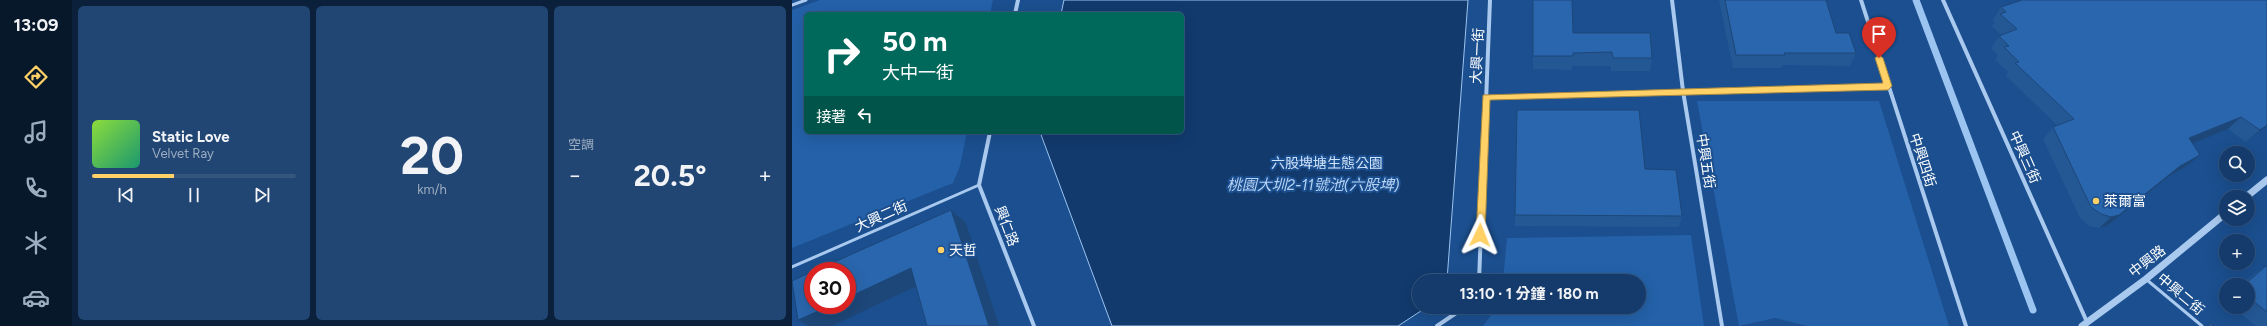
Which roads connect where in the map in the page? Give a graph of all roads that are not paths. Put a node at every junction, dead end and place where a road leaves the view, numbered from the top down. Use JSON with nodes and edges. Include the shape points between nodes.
{"nodes":[{"id":1,"x":806,"y":0,"type":"edge"},
{"id":2,"x":1018,"y":0,"type":"edge"},
{"id":3,"x":1490,"y":0,"type":"edge"},
{"id":4,"x":1672,"y":0,"type":"edge"},
{"id":5,"x":1861,"y":0,"type":"edge"},
{"id":6,"x":1943,"y":0,"type":"edge"},
{"id":7,"x":792,"y":5,"type":"edge"},
{"id":8,"x":1015,"y":12,"type":"edge"},
{"id":9,"x":1888,"y":86,"type":"junction"},
{"id":10,"x":1683,"y":91,"type":"junction"},
{"id":11,"x":1486,"y":97,"type":"junction"},
{"id":12,"x":990,"y":134,"type":"edge"},
{"id":13,"x":2267,"y":180,"type":"edge"},
{"id":14,"x":979,"y":185,"type":"junction"},
{"id":15,"x":2255,"y":190,"type":"edge"},
{"id":16,"x":2219,"y":220,"type":"edge"},
{"id":17,"x":792,"y":267,"type":"edge"},
{"id":18,"x":1479,"y":274,"type":"edge"},
{"id":19,"x":2146,"y":279,"type":"junction"},
{"id":20,"x":1455,"y":314,"type":"edge"},
{"id":21,"x":2084,"y":324,"type":"edge"},
{"id":22,"x":1034,"y":326,"type":"edge"},
{"id":23,"x":1437,"y":326,"type":"edge"},
{"id":24,"x":1722,"y":326,"type":"edge"},
{"id":25,"x":1966,"y":326,"type":"edge"},
{"id":26,"x":2202,"y":326,"type":"edge"}],
"edges":[{"from":1,"to":7,"type":"lane"},
{"from":2,"to":8,"type":"street"},
{"from":3,"to":11,"type":"street","name":"大興一街"},
{"from":4,"to":10,"type":"street","name":"中興五街"},
{"from":5,"to":9,"type":"street","name":"中興四街"},
{"from":6,"to":21,"type":"street","name":"中興三街"},
{"from":9,"to":10,"type":"lane"},
{"from":9,"to":25,"type":"street","name":"中興四街"},
{"from":10,"to":11,"type":"lane"},
{"from":10,"to":24,"type":"street","name":"中興五街"},
{"from":11,"to":18,"type":"street","name":"大興一街"},
{"from":12,"to":14,"type":"street"},
{"from":13,"to":15,"type":"street"},
{"from":14,"to":17,"type":"lane","name":"大興二街"},
{"from":14,"to":22,"type":"street","name":"興仁路"},
{"from":16,"to":19,"type":"street","name":"中興路"},
{"from":19,"to":21,"type":"street","name":"中興路"},
{"from":19,"to":26,"type":"lane","name":"中興二街"},
{"from":20,"to":23,"type":"street"}]}
